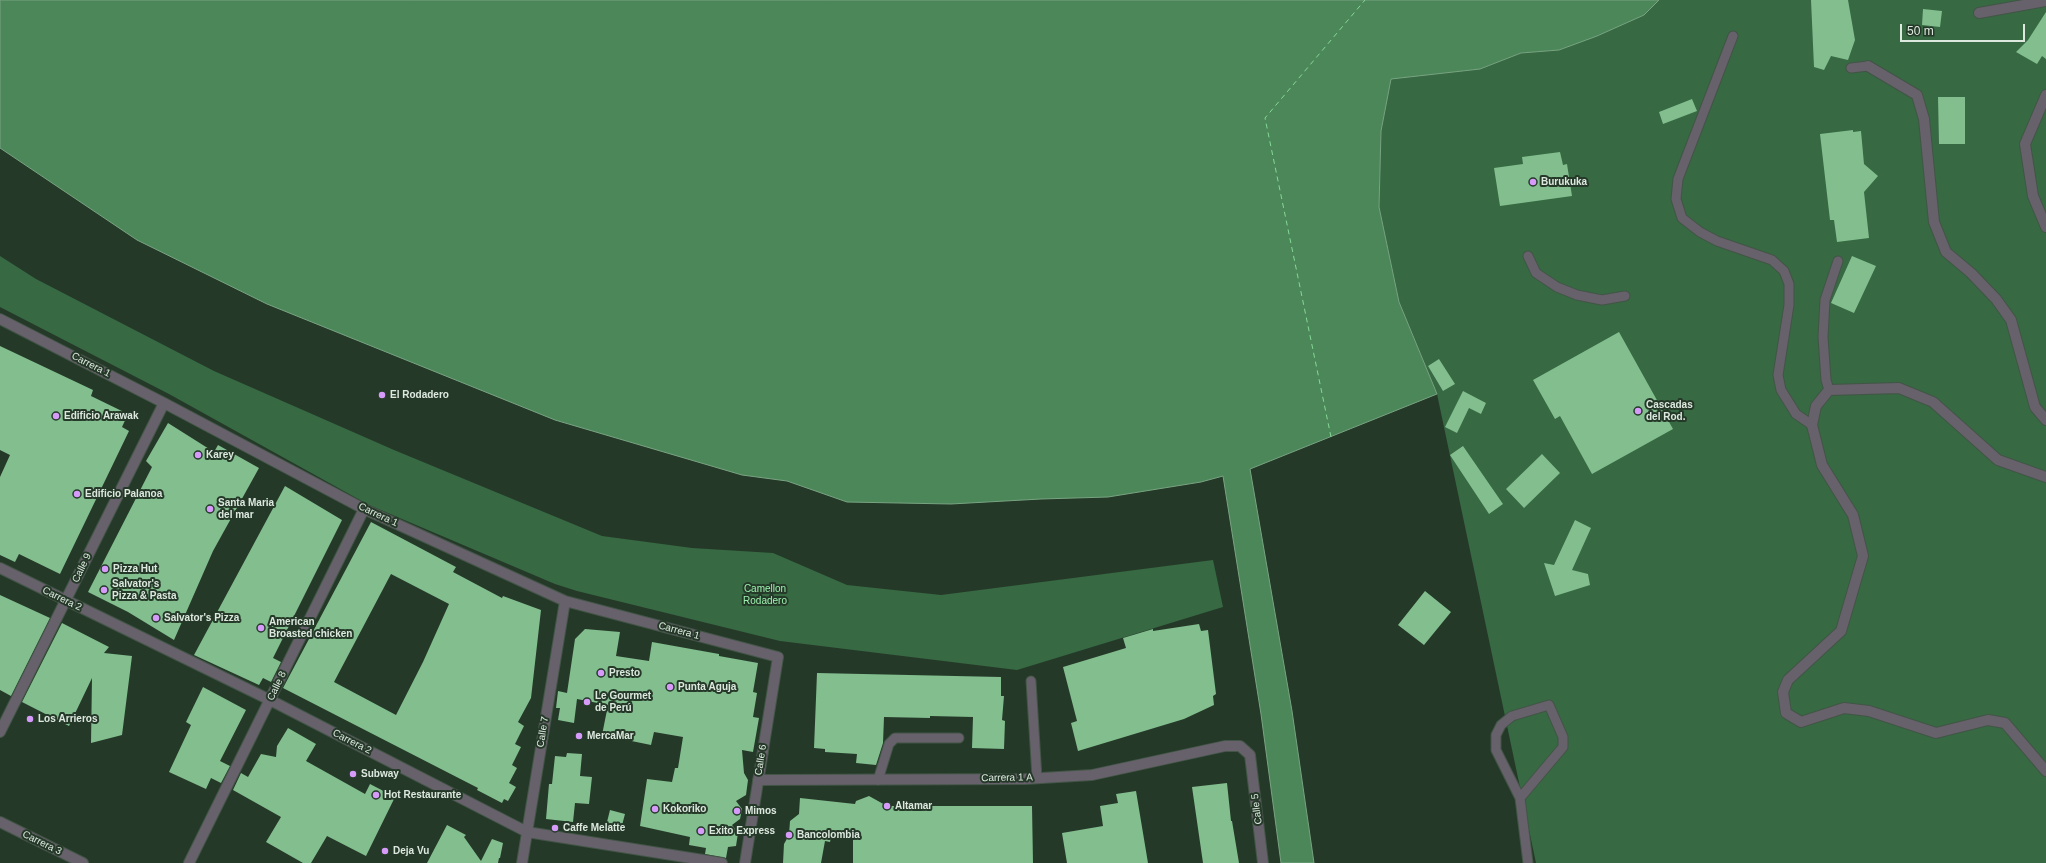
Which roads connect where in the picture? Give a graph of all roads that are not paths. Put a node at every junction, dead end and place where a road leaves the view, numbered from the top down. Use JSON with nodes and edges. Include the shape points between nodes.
{"nodes":[{"id":1,"x":2046,"y":1,"type":"edge"},
{"id":2,"x":1979,"y":13,"type":"dead end"},
{"id":3,"x":1733,"y":36,"type":"dead end"},
{"id":4,"x":1868,"y":66,"type":"joint"},
{"id":5,"x":1851,"y":68,"type":"dead end"},
{"id":6,"x":2046,"y":95,"type":"edge"},
{"id":7,"x":2046,"y":227,"type":"edge"},
{"id":8,"x":1528,"y":256,"type":"dead end"},
{"id":9,"x":1838,"y":261,"type":"dead end"},
{"id":10,"x":1624,"y":296,"type":"dead end"},
{"id":11,"x":0,"y":319,"type":"edge"},
{"id":12,"x":1829,"y":390,"type":"junction"},
{"id":13,"x":164,"y":403,"type":"junction"},
{"id":14,"x":2046,"y":420,"type":"edge"},
{"id":15,"x":1812,"y":425,"type":"junction"},
{"id":16,"x":2046,"y":477,"type":"edge"},
{"id":17,"x":364,"y":509,"type":"junction"},
{"id":18,"x":0,"y":568,"type":"edge"},
{"id":19,"x":66,"y":600,"type":"junction"},
{"id":20,"x":565,"y":601,"type":"junction"},
{"id":21,"x":778,"y":657,"type":"joint"},
{"id":22,"x":1031,"y":681,"type":"dead end"},
{"id":23,"x":270,"y":700,"type":"junction"},
{"id":24,"x":0,"y":732,"type":"edge"},
{"id":25,"x":959,"y":738,"type":"dead end"},
{"id":26,"x":1250,"y":755,"type":"joint"},
{"id":27,"x":2046,"y":771,"type":"edge"},
{"id":28,"x":1037,"y":778,"type":"junction"},
{"id":29,"x":758,"y":780,"type":"junction"},
{"id":30,"x":878,"y":780,"type":"junction"},
{"id":31,"x":1520,"y":798,"type":"junction"},
{"id":32,"x":0,"y":822,"type":"edge"},
{"id":33,"x":527,"y":832,"type":"junction"},
{"id":34,"x":83,"y":863,"type":"edge"},
{"id":35,"x":190,"y":863,"type":"edge"},
{"id":36,"x":522,"y":863,"type":"edge"},
{"id":37,"x":722,"y":863,"type":"edge"},
{"id":38,"x":745,"y":863,"type":"edge"},
{"id":39,"x":1263,"y":863,"type":"edge"},
{"id":40,"x":1528,"y":863,"type":"edge"}],
"edges":[{"from":1,"to":2,"type":"street"},
{"from":3,"to":15,"type":"lane","via":[[1678,179],[1676,199],[1682,218],[1700,232],[1717,241],[1772,260],[1784,271],[1789,284],[1790,305],[1778,375],[1781,390],[1796,414]]},
{"from":4,"to":5,"type":"lane"},
{"from":4,"to":14,"type":"street","via":[[1917,95],[1924,119],[1934,222],[1946,252],[1996,298],[2011,320],[2035,407]]},
{"from":6,"to":7,"type":"street","via":[[2025,144],[2033,196]]},
{"from":8,"to":10,"type":"lane","via":[[1536,273],[1557,287],[1577,295],[1602,300]]},
{"from":9,"to":12,"type":"lane","via":[[1825,300],[1823,337]]},
{"from":11,"to":13,"type":"street","name":"Carrera 1"},
{"from":12,"to":15,"type":"street","via":[[1816,406]]},
{"from":12,"to":16,"type":"street","via":[[1899,388],[1933,402],[1998,460]]},
{"from":13,"to":17,"type":"street","name":"Carrera 1"},
{"from":13,"to":19,"type":"street","name":"Calle 9"},
{"from":15,"to":27,"type":"street","via":[[1822,465],[1853,515],[1863,556],[1841,631],[1788,680],[1783,692],[1786,713],[1801,722],[1844,708],[1869,711],[1936,733],[1988,720],[2005,723]]},
{"from":17,"to":20,"type":"street","name":"Carrera 1"},
{"from":17,"to":23,"type":"street","name":"Calle 8"},
{"from":18,"to":19,"type":"street","name":"Carrera 2"},
{"from":19,"to":23,"type":"street","name":"Carrera 2"},
{"from":19,"to":24,"type":"street","name":"Calle 9"},
{"from":20,"to":21,"type":"street","name":"Carrera 1"},
{"from":20,"to":33,"type":"street","name":"Calle 7"},
{"from":21,"to":29,"type":"street","name":"Calle 6"},
{"from":22,"to":28,"type":"lane"},
{"from":23,"to":33,"type":"street","name":"Carrera 2"},
{"from":23,"to":35,"type":"street","name":"Calle 8"},
{"from":25,"to":30,"type":"lane","via":[[895,738],[888,744]]},
{"from":26,"to":28,"type":"street","name":"Carrera 1 A","via":[[1240,746],[1225,746],[1092,775]]},
{"from":26,"to":39,"type":"street","name":"Calle 5"},
{"from":28,"to":30,"type":"street","name":"Carrera 1 A"},
{"from":29,"to":30,"type":"street","name":"Carrera 1 A"},
{"from":29,"to":38,"type":"street","name":"Calle 6"},
{"from":31,"to":31,"type":"lane","via":[[1563,747],[1563,737],[1549,705],[1512,716],[1501,725],[1496,735],[1496,750]]},
{"from":31,"to":40,"type":"lane"},
{"from":32,"to":34,"type":"street","name":"Carrera 3"},
{"from":33,"to":36,"type":"street","name":"Calle 7"},
{"from":33,"to":37,"type":"street","name":"Carrera 2"}]}
